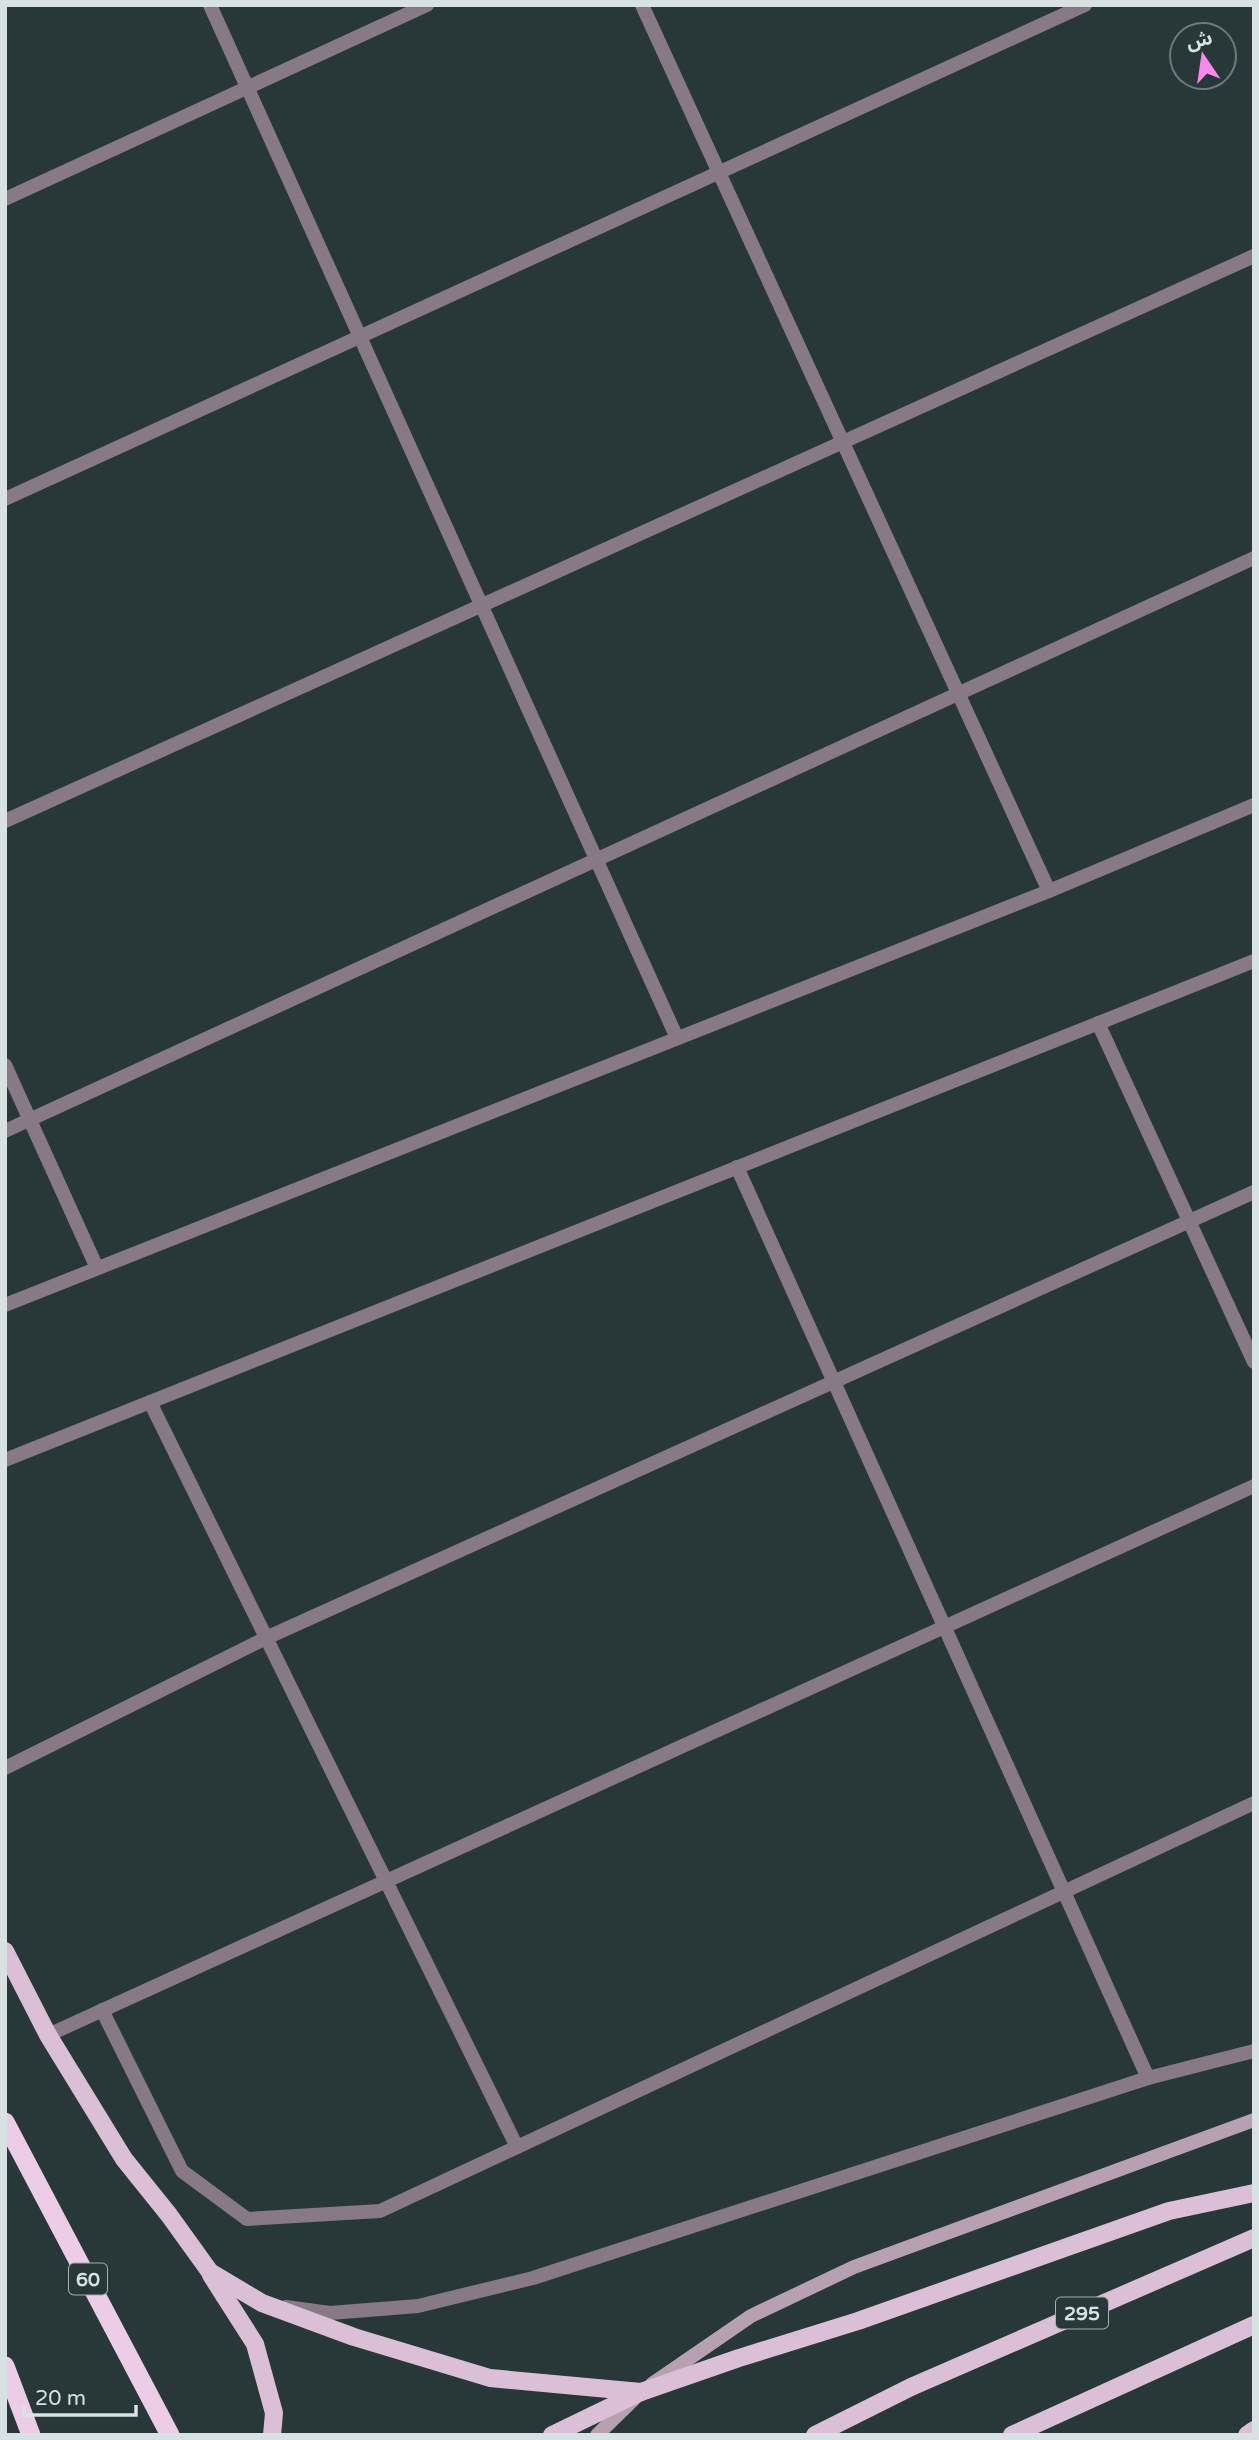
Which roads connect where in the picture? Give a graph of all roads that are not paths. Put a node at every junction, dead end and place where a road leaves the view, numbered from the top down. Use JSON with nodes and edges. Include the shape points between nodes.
{"nodes":[{"id":1,"x":210,"y":5,"type":"edge"},
{"id":2,"x":427,"y":5,"type":"edge"},
{"id":3,"x":642,"y":5,"type":"edge"},
{"id":4,"x":1085,"y":5,"type":"edge"},
{"id":5,"x":247,"y":88,"type":"junction"},
{"id":6,"x":719,"y":173,"type":"junction"},
{"id":7,"x":5,"y":199,"type":"edge"},
{"id":8,"x":1254,"y":256,"type":"edge"},
{"id":9,"x":360,"y":337,"type":"junction"},
{"id":10,"x":843,"y":442,"type":"junction"},
{"id":11,"x":5,"y":499,"type":"edge"},
{"id":12,"x":1254,"y":558,"type":"edge"},
{"id":13,"x":481,"y":605,"type":"junction"},
{"id":14,"x":958,"y":693,"type":"junction"},
{"id":15,"x":1254,"y":805,"type":"edge"},
{"id":16,"x":5,"y":821,"type":"edge"},
{"id":17,"x":596,"y":860,"type":"junction"},
{"id":18,"x":1049,"y":891,"type":"junction"},
{"id":19,"x":1254,"y":961,"type":"edge"},
{"id":20,"x":1098,"y":1023,"type":"junction"},
{"id":21,"x":677,"y":1038,"type":"junction"},
{"id":22,"x":5,"y":1065,"type":"edge"},
{"id":23,"x":30,"y":1120,"type":"junction"},
{"id":24,"x":5,"y":1131,"type":"edge"},
{"id":25,"x":737,"y":1167,"type":"junction"},
{"id":26,"x":1254,"y":1192,"type":"edge"},
{"id":27,"x":1189,"y":1221,"type":"junction"},
{"id":28,"x":97,"y":1268,"type":"junction"},
{"id":29,"x":5,"y":1305,"type":"edge"},
{"id":30,"x":1254,"y":1362,"type":"edge"},
{"id":31,"x":834,"y":1381,"type":"junction"},
{"id":32,"x":150,"y":1402,"type":"junction"},
{"id":33,"x":5,"y":1460,"type":"edge"},
{"id":34,"x":1254,"y":1486,"type":"edge"},
{"id":35,"x":945,"y":1627,"type":"junction"},
{"id":36,"x":266,"y":1638,"type":"junction"},
{"id":37,"x":5,"y":1768,"type":"edge"},
{"id":38,"x":1254,"y":1803,"type":"edge"},
{"id":39,"x":386,"y":1881,"type":"junction"},
{"id":40,"x":1064,"y":1892,"type":"junction"},
{"id":41,"x":5,"y":1951,"type":"edge"},
{"id":42,"x":102,"y":2010,"type":"junction"},
{"id":43,"x":48,"y":2035,"type":"junction"},
{"id":44,"x":1254,"y":2051,"type":"edge"},
{"id":45,"x":1148,"y":2078,"type":"junction"},
{"id":46,"x":1254,"y":2120,"type":"edge"},
{"id":47,"x":5,"y":2122,"type":"edge"},
{"id":48,"x":517,"y":2147,"type":"junction"},
{"id":49,"x":1254,"y":2193,"type":"edge"},
{"id":50,"x":1254,"y":2238,"type":"edge"},
{"id":51,"x":210,"y":2272,"type":"junction"},
{"id":52,"x":262,"y":2303,"type":"junction"},
{"id":53,"x":1254,"y":2325,"type":"edge"},
{"id":54,"x":5,"y":2366,"type":"edge"},
{"id":55,"x":641,"y":2392,"type":"junction"},
{"id":56,"x":1254,"y":2433,"type":"edge"},
{"id":57,"x":31,"y":2435,"type":"edge"},
{"id":58,"x":170,"y":2435,"type":"edge"},
{"id":59,"x":272,"y":2435,"type":"edge"},
{"id":60,"x":552,"y":2435,"type":"edge"},
{"id":61,"x":597,"y":2435,"type":"edge"},
{"id":62,"x":815,"y":2435,"type":"edge"},
{"id":63,"x":1012,"y":2435,"type":"edge"},
{"id":64,"x":1247,"y":2435,"type":"edge"}],
"edges":[{"from":1,"to":5,"type":"street"},
{"from":2,"to":5,"type":"street"},
{"from":3,"to":6,"type":"street"},
{"from":4,"to":6,"type":"street"},
{"from":5,"to":7,"type":"street"},
{"from":5,"to":9,"type":"street"},
{"from":6,"to":9,"type":"street"},
{"from":6,"to":10,"type":"street"},
{"from":8,"to":10,"type":"street"},
{"from":9,"to":11,"type":"street"},
{"from":9,"to":13,"type":"street"},
{"from":10,"to":13,"type":"street"},
{"from":10,"to":14,"type":"street"},
{"from":12,"to":14,"type":"street"},
{"from":13,"to":16,"type":"street"},
{"from":13,"to":17,"type":"street"},
{"from":14,"to":17,"type":"street"},
{"from":14,"to":18,"type":"street"},
{"from":15,"to":18,"type":"street"},
{"from":17,"to":21,"type":"street"},
{"from":17,"to":23,"type":"street"},
{"from":18,"to":21,"type":"street"},
{"from":19,"to":20,"type":"street"},
{"from":20,"to":25,"type":"street"},
{"from":20,"to":27,"type":"street"},
{"from":21,"to":28,"type":"street"},
{"from":22,"to":23,"type":"street"},
{"from":23,"to":24,"type":"street"},
{"from":23,"to":28,"type":"street"},
{"from":25,"to":31,"type":"street"},
{"from":25,"to":32,"type":"street"},
{"from":26,"to":27,"type":"street"},
{"from":27,"to":30,"type":"street"},
{"from":27,"to":31,"type":"street"},
{"from":28,"to":29,"type":"street"},
{"from":31,"to":35,"type":"street"},
{"from":31,"to":36,"type":"street"},
{"from":32,"to":33,"type":"street"},
{"from":32,"to":36,"type":"street"},
{"from":34,"to":35,"type":"street"},
{"from":35,"to":39,"type":"street"},
{"from":35,"to":40,"type":"street"},
{"from":36,"to":37,"type":"street"},
{"from":36,"to":39,"type":"street"},
{"from":38,"to":40,"type":"street"},
{"from":39,"to":42,"type":"street"},
{"from":39,"to":48,"type":"street"},
{"from":40,"to":45,"type":"street"},
{"from":40,"to":48,"type":"street"},
{"from":41,"to":43,"type":"main road"},
{"from":42,"to":43,"type":"street"},
{"from":42,"to":48,"type":"street","via":[[182,2171],[247,2219],[380,2211]]},
{"from":43,"to":51,"type":"main road","via":[[124,2160]]},
{"from":44,"to":45,"type":"street"},
{"from":45,"to":52,"type":"street","via":[[533,2278],[418,2306],[330,2313]]},
{"from":46,"to":55,"type":"main road","via":[[853,2267],[751,2316]]},
{"from":47,"to":58,"type":"highway","number":"60"},
{"from":49,"to":55,"type":"main road","via":[[1169,2211]]},
{"from":50,"to":62,"type":"main road","number":"295","via":[[911,2387]]},
{"from":51,"to":52,"type":"main road"},
{"from":51,"to":59,"type":"main road","via":[[255,2344],[274,2413]]},
{"from":52,"to":55,"type":"main road","via":[[354,2337],[490,2378]]},
{"from":53,"to":63,"type":"main road"},
{"from":54,"to":57,"type":"highway"},
{"from":55,"to":60,"type":"main road"},
{"from":55,"to":61,"type":"main road"},
{"from":56,"to":64,"type":"main road"}]}
